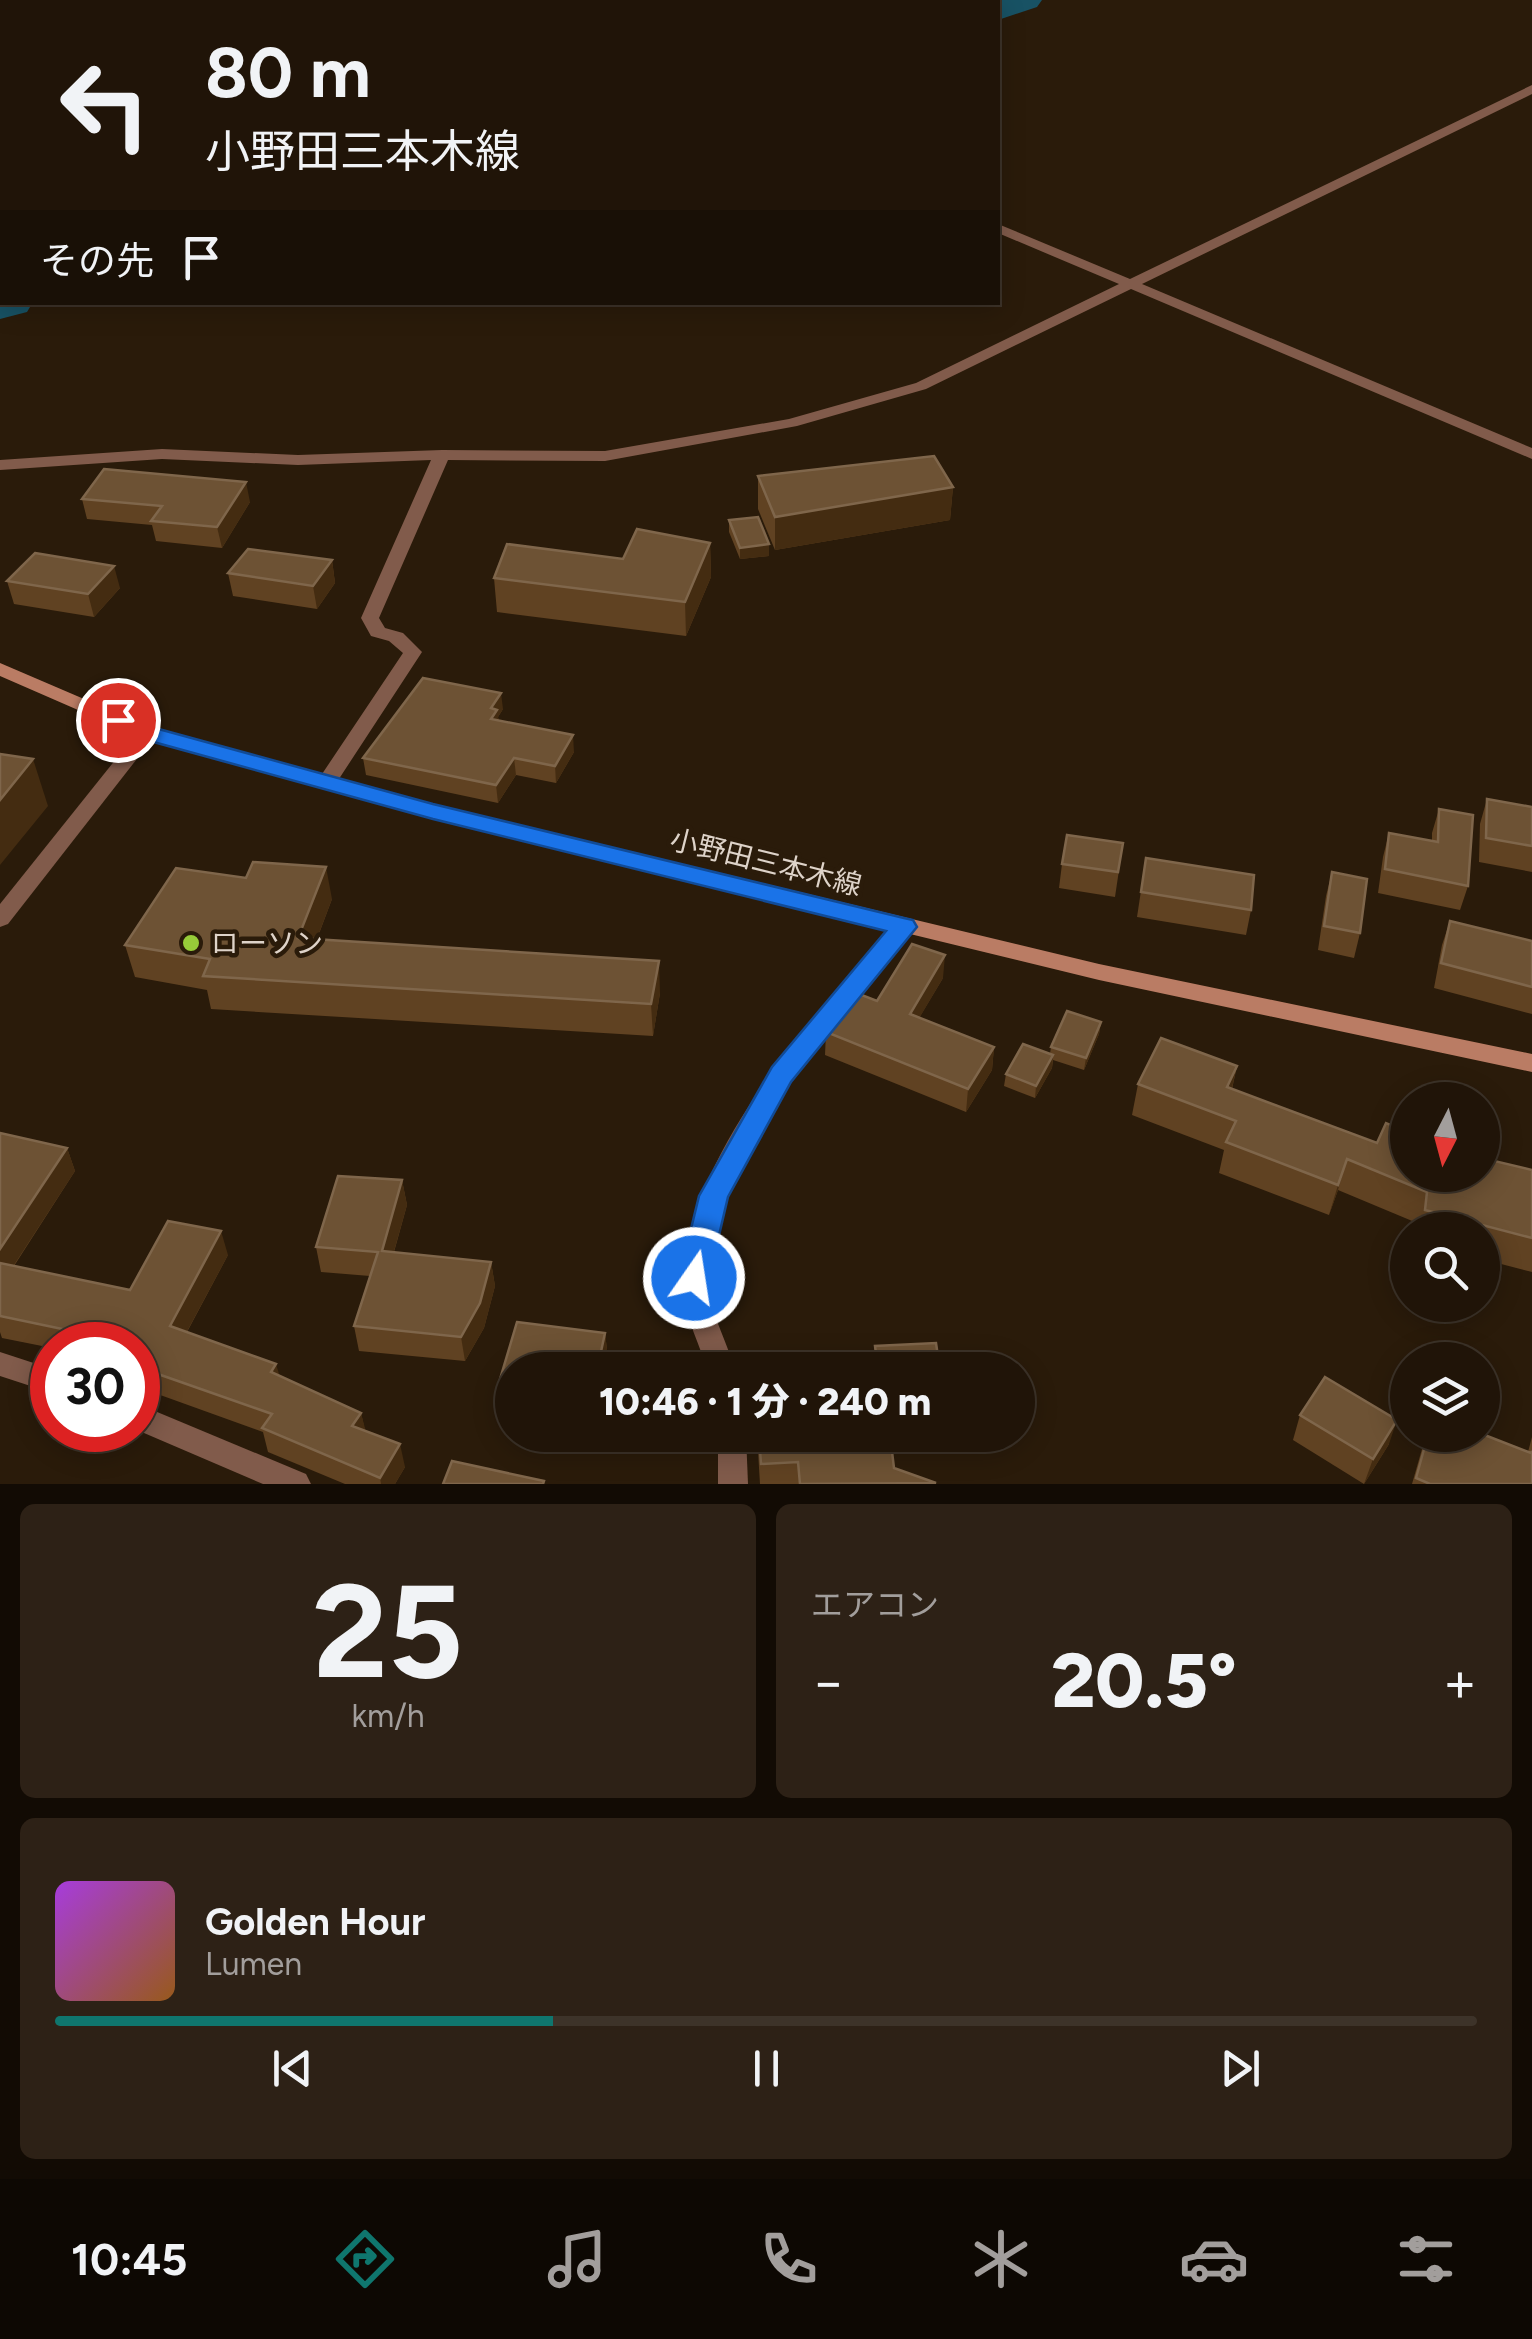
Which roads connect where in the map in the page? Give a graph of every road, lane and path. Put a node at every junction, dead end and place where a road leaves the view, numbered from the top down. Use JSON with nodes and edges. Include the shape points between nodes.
{"nodes":[{"id":1,"x":1532,"y":89,"type":"edge"},
{"id":2,"x":1000,"y":229,"type":"edge"},
{"id":3,"x":1133,"y":284,"type":"junction"},
{"id":4,"x":1532,"y":454,"type":"edge"},
{"id":5,"x":442,"y":455,"type":"junction"},
{"id":6,"x":0,"y":465,"type":"edge"},
{"id":7,"x":0,"y":669,"type":"edge"},
{"id":8,"x":147,"y":733,"type":"junction"},
{"id":9,"x":326,"y":783,"type":"junction"},
{"id":10,"x":0,"y":919,"type":"edge"},
{"id":11,"x":904,"y":927,"type":"junction"},
{"id":12,"x":1532,"y":1063,"type":"edge"},
{"id":13,"x":716,"y":1352,"type":"edge"},
{"id":14,"x":0,"y":1364,"type":"edge"},
{"id":15,"x":30,"y":1374,"type":"edge"},
{"id":16,"x":160,"y":1426,"type":"edge"},
{"id":17,"x":732,"y":1452,"type":"edge"},
{"id":18,"x":296,"y":1484,"type":"edge"},
{"id":19,"x":732,"y":1484,"type":"edge"}],
"edges":[{"from":1,"to":3,"type":"street"},
{"from":2,"to":3,"type":"street"},
{"from":3,"to":4,"type":"street"},
{"from":3,"to":5,"type":"street","via":[[920,386],[791,424],[606,456]]},
{"from":5,"to":6,"type":"street","via":[[298,460],[162,454]]},
{"from":5,"to":9,"type":"street","via":[[370,618],[378,632],[414,652]]},
{"from":7,"to":8,"type":"main road","name":"小野田三本木線"},
{"from":8,"to":9,"type":"main road","name":"小野田三本木線"},
{"from":8,"to":10,"type":"street"},
{"from":9,"to":11,"type":"main road","name":"小野田三本木線"},
{"from":11,"to":12,"type":"main road","name":"小野田三本木線"},
{"from":11,"to":13,"type":"street","via":[[782,1074],[714,1196],[694,1278]]},
{"from":14,"to":15,"type":"street"},
{"from":16,"to":18,"type":"street"},
{"from":17,"to":19,"type":"street"}]}
